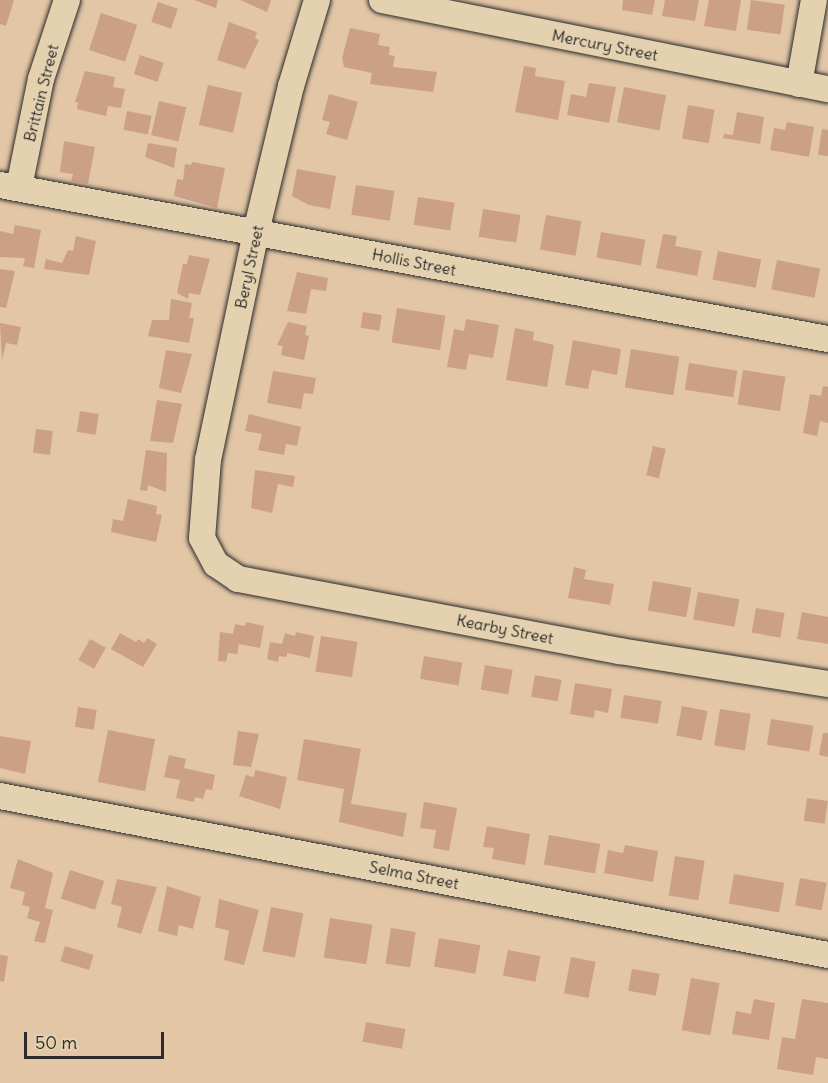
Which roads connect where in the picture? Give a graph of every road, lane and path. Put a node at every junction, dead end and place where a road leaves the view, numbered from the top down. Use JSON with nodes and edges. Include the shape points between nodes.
{"nodes":[{"id":1,"x":67,"y":0,"type":"edge"},
{"id":2,"x":317,"y":0,"type":"edge"},
{"id":3,"x":382,"y":0,"type":"edge"},
{"id":4,"x":814,"y":0,"type":"edge"},
{"id":5,"x":799,"y":84,"type":"junction"},
{"id":6,"x":828,"y":89,"type":"edge"},
{"id":7,"x":10,"y":186,"type":"edge"},
{"id":8,"x":256,"y":232,"type":"junction"},
{"id":9,"x":828,"y":339,"type":"edge"},
{"id":10,"x":202,"y":538,"type":"joint"},
{"id":11,"x":828,"y":684,"type":"edge"},
{"id":12,"x":0,"y":796,"type":"edge"},
{"id":13,"x":828,"y":955,"type":"edge"}],
"edges":[{"from":1,"to":7,"type":"street","name":"Brittain Street"},
{"from":2,"to":8,"type":"street","name":"Beryl Street","via":[[291,86]]},
{"from":3,"to":5,"type":"street","name":"Mercury Street"},
{"from":4,"to":5,"type":"street"},
{"from":5,"to":6,"type":"street","name":"Mercury Street"},
{"from":7,"to":8,"type":"street","name":"Hollis Street"},
{"from":8,"to":9,"type":"street","name":"Hollis Street"},
{"from":8,"to":10,"type":"street","name":"Beryl Street","via":[[208,459]]},
{"from":10,"to":11,"type":"street","name":"Kearby Street","via":[[216,564],[238,579],[620,651]]},
{"from":12,"to":13,"type":"street","name":"Selma Street"}]}
